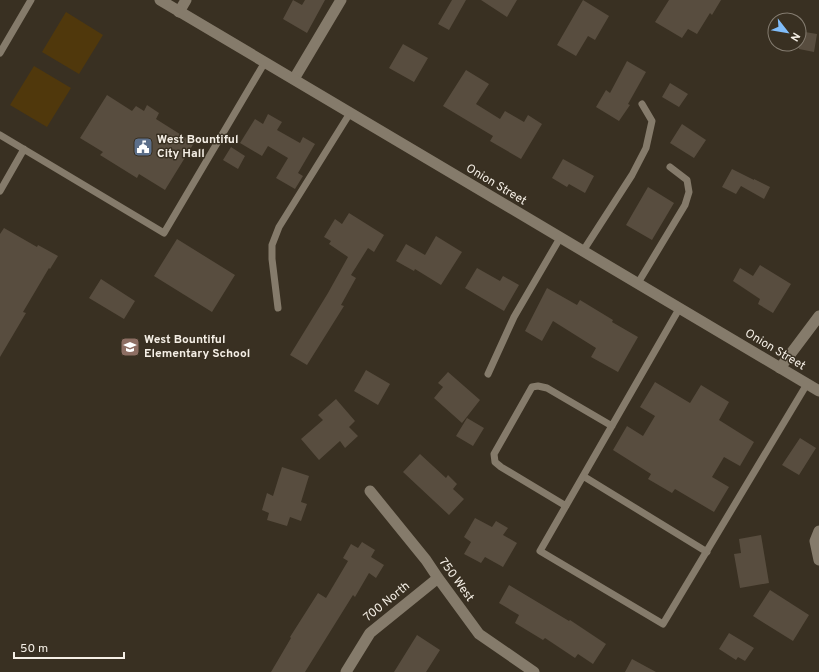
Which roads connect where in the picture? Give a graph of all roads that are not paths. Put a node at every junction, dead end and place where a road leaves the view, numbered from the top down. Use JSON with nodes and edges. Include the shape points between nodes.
{"nodes":[{"id":1,"x":31,"y":0,"type":"edge"},
{"id":2,"x":160,"y":0,"type":"edge"},
{"id":3,"x":186,"y":0,"type":"edge"},
{"id":4,"x":341,"y":0,"type":"edge"},
{"id":5,"x":179,"y":12,"type":"junction"},
{"id":6,"x":0,"y":53,"type":"edge"},
{"id":7,"x":265,"y":62,"type":"junction"},
{"id":8,"x":294,"y":79,"type":"junction"},
{"id":9,"x":642,"y":104,"type":"dead end"},
{"id":10,"x":350,"y":113,"type":"junction"},
{"id":11,"x":0,"y":135,"type":"edge"},
{"id":12,"x":24,"y":149,"type":"junction"},
{"id":13,"x":670,"y":167,"type":"dead end"},
{"id":14,"x":0,"y":191,"type":"edge"},
{"id":15,"x":560,"y":238,"type":"junction"},
{"id":16,"x":583,"y":251,"type":"junction"},
{"id":17,"x":638,"y":284,"type":"junction"},
{"id":18,"x":278,"y":308,"type":"dead end"},
{"id":19,"x":679,"y":308,"type":"junction"},
{"id":20,"x":819,"y":316,"type":"edge"},
{"id":21,"x":780,"y":368,"type":"junction"},
{"id":22,"x":488,"y":374,"type":"dead end"},
{"id":23,"x":807,"y":384,"type":"junction"},
{"id":24,"x":819,"y":391,"type":"edge"},
{"id":25,"x":612,"y":426,"type":"junction"},
{"id":26,"x":583,"y":476,"type":"junction"},
{"id":27,"x":370,"y":491,"type":"dead end"},
{"id":28,"x":566,"y":506,"type":"junction"},
{"id":29,"x":819,"y":531,"type":"edge"},
{"id":30,"x":707,"y":552,"type":"junction"},
{"id":31,"x":819,"y":560,"type":"edge"},
{"id":32,"x":438,"y":578,"type":"junction"},
{"id":33,"x":346,"y":672,"type":"edge"},
{"id":34,"x":534,"y":672,"type":"edge"}],
"edges":[{"from":1,"to":6,"type":"lane"},
{"from":2,"to":5,"type":"street","name":"Onion Street"},
{"from":3,"to":5,"type":"street"},
{"from":4,"to":8,"type":"street"},
{"from":5,"to":7,"type":"street","name":"Onion Street"},
{"from":7,"to":8,"type":"street","name":"Onion Street"},
{"from":7,"to":12,"type":"lane","via":[[164,233]]},
{"from":8,"to":10,"type":"street","name":"Onion Street"},
{"from":9,"to":16,"type":"lane","via":[[652,121],[646,148],[632,175]]},
{"from":10,"to":15,"type":"street","name":"Onion Street"},
{"from":10,"to":18,"type":"lane","via":[[279,227],[272,245]]},
{"from":11,"to":12,"type":"lane"},
{"from":12,"to":14,"type":"lane"},
{"from":13,"to":17,"type":"lane","via":[[687,180],[689,192],[685,205]]},
{"from":15,"to":16,"type":"street","name":"Onion Street"},
{"from":15,"to":22,"type":"lane","via":[[514,318]]},
{"from":16,"to":17,"type":"street","name":"Onion Street"},
{"from":17,"to":19,"type":"street","name":"Onion Street"},
{"from":19,"to":21,"type":"street","name":"Onion Street"},
{"from":19,"to":25,"type":"lane"},
{"from":20,"to":21,"type":"street"},
{"from":21,"to":23,"type":"street","name":"Onion Street"},
{"from":23,"to":24,"type":"street","name":"Onion Street"},
{"from":23,"to":30,"type":"lane"},
{"from":25,"to":26,"type":"lane"},
{"from":25,"to":28,"type":"lane","via":[[547,388],[532,387],[494,454],[495,462]]},
{"from":26,"to":28,"type":"lane"},
{"from":26,"to":30,"type":"lane"},
{"from":27,"to":32,"type":"street","name":"750 West"},
{"from":28,"to":30,"type":"lane","via":[[540,551],[663,624]]},
{"from":29,"to":31,"type":"street","via":[[815,541]]},
{"from":32,"to":33,"type":"street","name":"700 North","via":[[370,633]]},
{"from":32,"to":34,"type":"street","name":"750 West","via":[[479,634]]}]}
